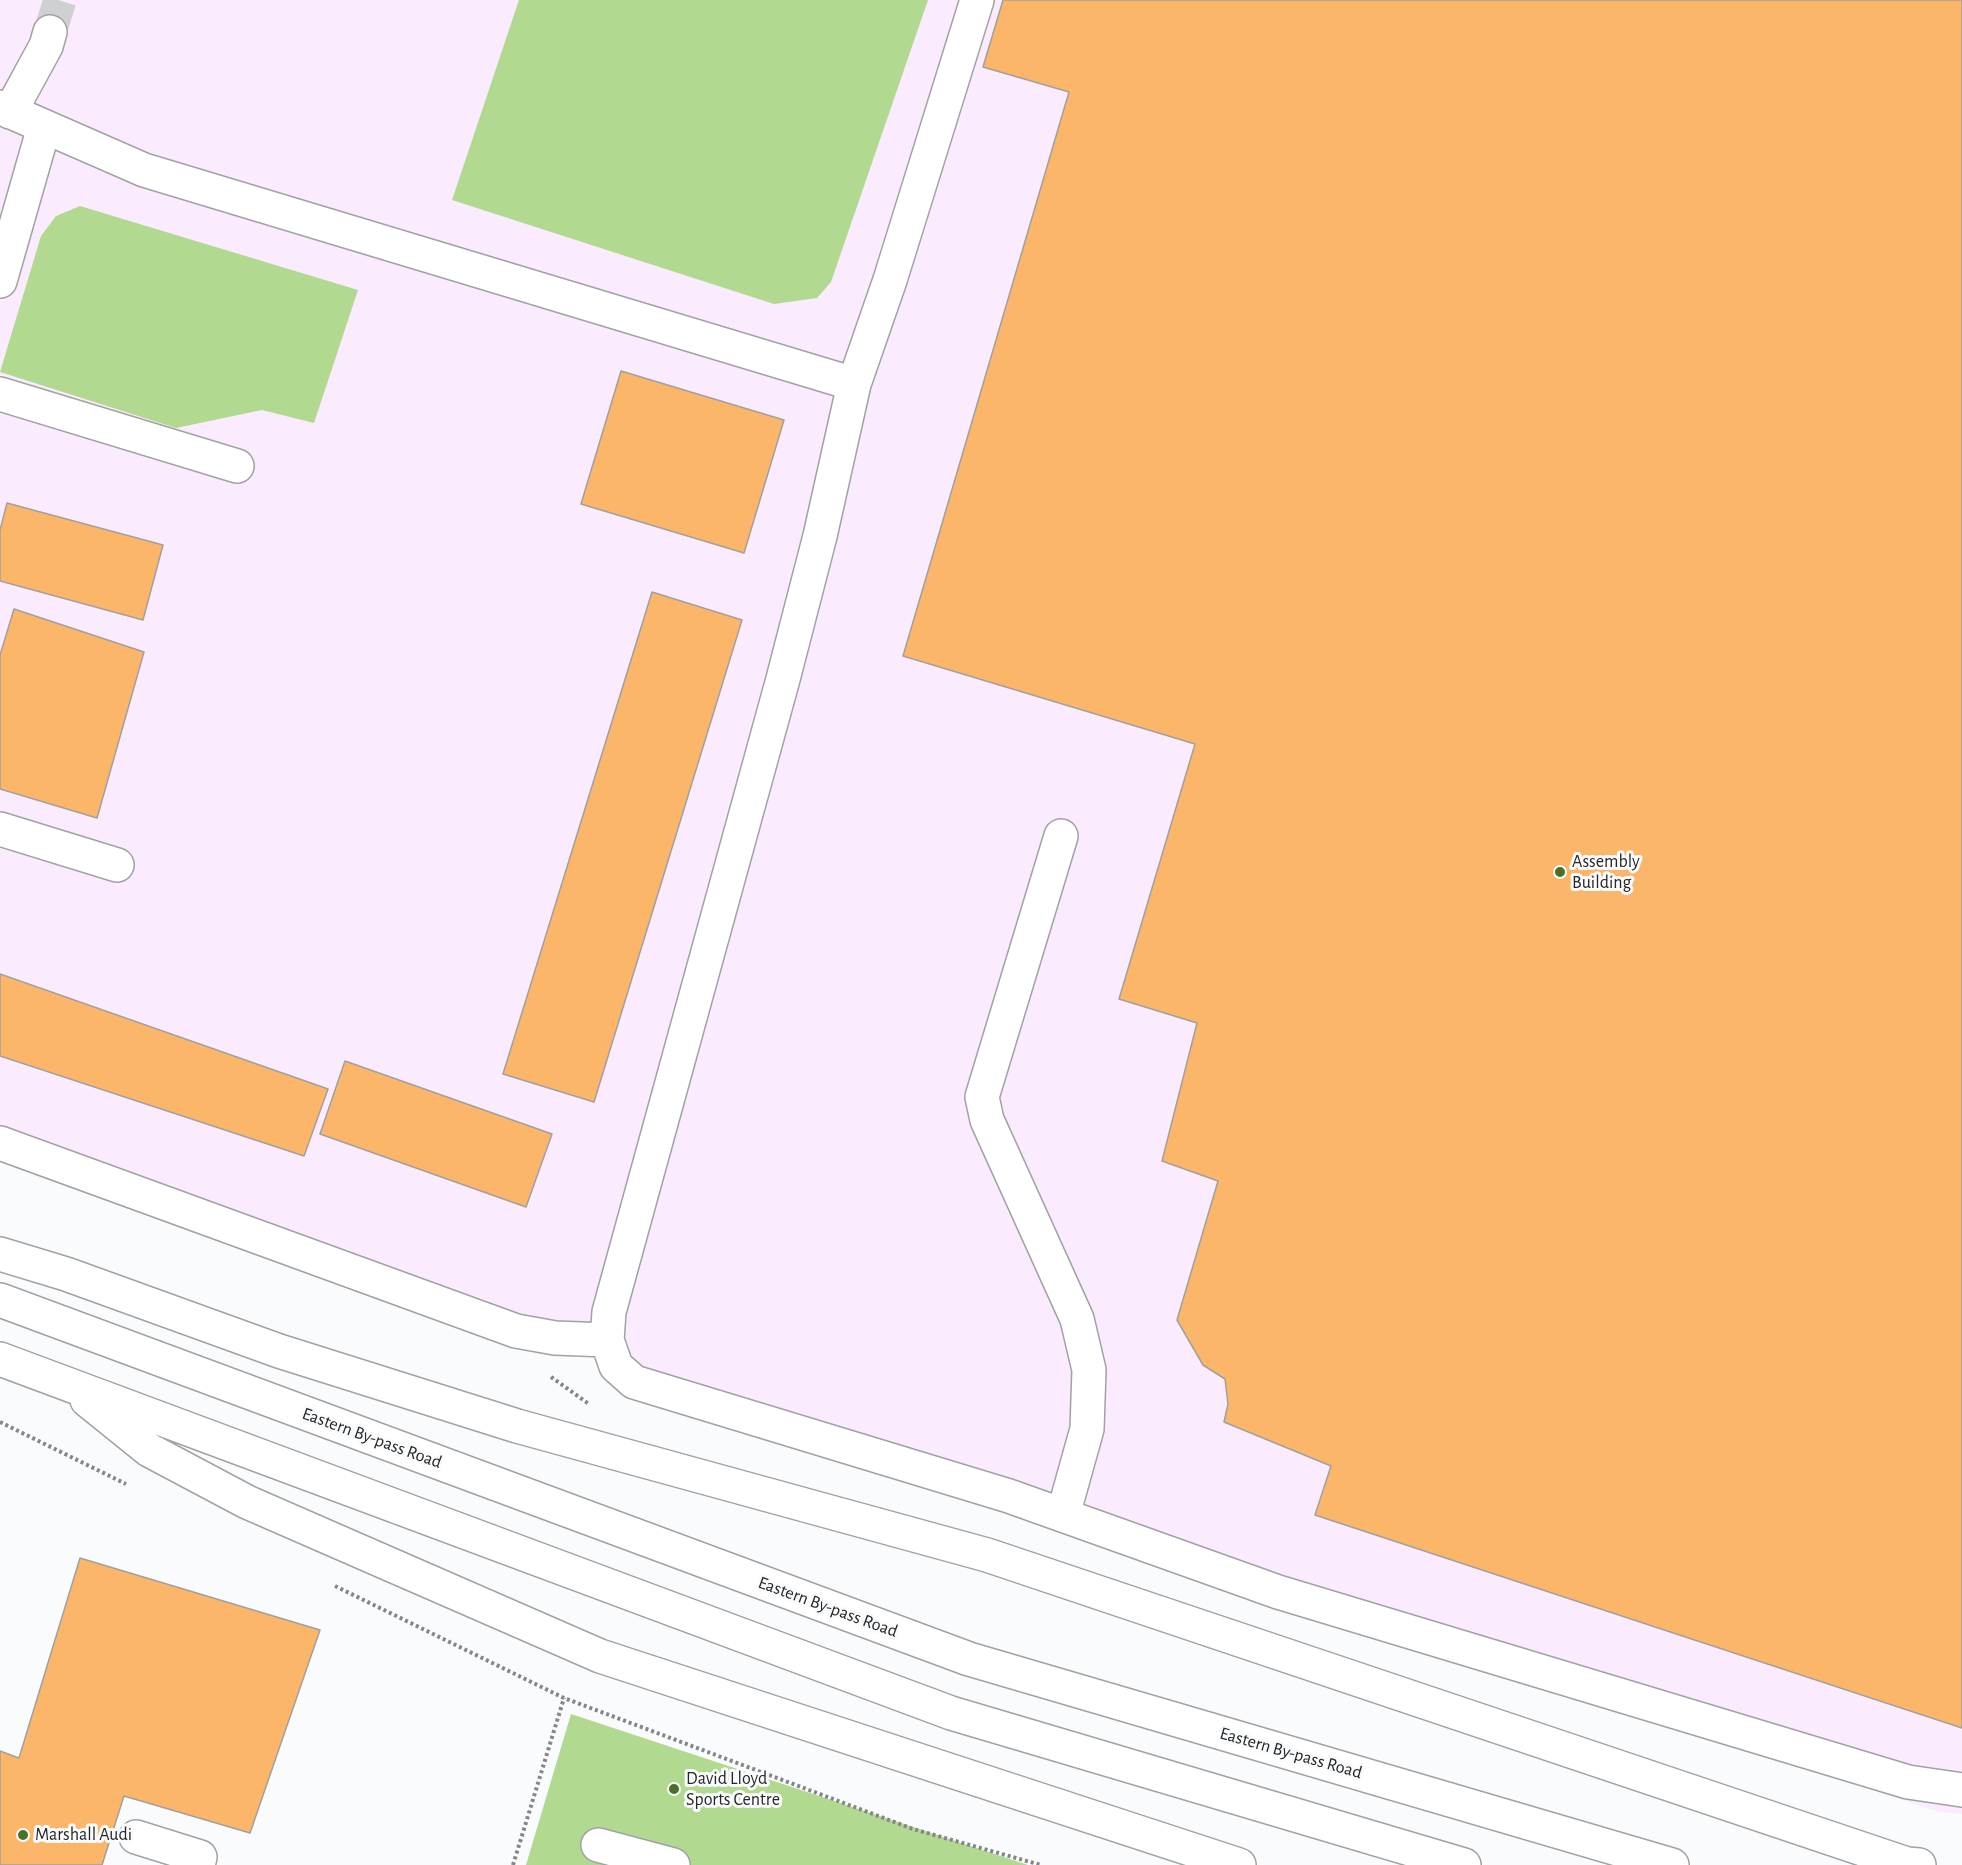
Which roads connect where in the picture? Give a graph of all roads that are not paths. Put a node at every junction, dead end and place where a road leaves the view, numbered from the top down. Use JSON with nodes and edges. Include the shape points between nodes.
{"nodes":[{"id":1,"x":977,"y":0,"type":"edge"},
{"id":2,"x":50,"y":32,"type":"tunnel mouth"},
{"id":3,"x":5,"y":110,"type":"edge"},
{"id":4,"x":44,"y":127,"type":"junction"},
{"id":5,"x":0,"y":281,"type":"edge"},
{"id":6,"x":854,"y":384,"type":"junction"},
{"id":7,"x":0,"y":394,"type":"edge"},
{"id":8,"x":237,"y":466,"type":"dead end"},
{"id":9,"x":0,"y":829,"type":"edge"},
{"id":10,"x":1061,"y":836,"type":"dead end"},
{"id":11,"x":117,"y":865,"type":"dead end"},
{"id":12,"x":0,"y":1143,"type":"edge"},
{"id":13,"x":0,"y":1254,"type":"edge"},
{"id":14,"x":0,"y":1300,"type":"edge"},
{"id":15,"x":607,"y":1340,"type":"junction"},
{"id":16,"x":0,"y":1359,"type":"edge"},
{"id":17,"x":64,"y":1383,"type":"junction"},
{"id":18,"x":1063,"y":1515,"type":"junction"},
{"id":19,"x":1962,"y":1790,"type":"edge"},
{"id":20,"x":136,"y":1837,"type":"dead end"},
{"id":21,"x":598,"y":1845,"type":"dead end"},
{"id":22,"x":198,"y":1865,"type":"edge"},
{"id":23,"x":673,"y":1865,"type":"edge"},
{"id":24,"x":1239,"y":1865,"type":"edge"},
{"id":25,"x":1464,"y":1865,"type":"edge"},
{"id":26,"x":1672,"y":1865,"type":"edge"},
{"id":27,"x":1919,"y":1865,"type":"edge"}],
"edges":[{"from":1,"to":6,"type":"main road"},
{"from":2,"to":3,"type":"main road","via":[[46,46]]},
{"from":3,"to":4,"type":"main road"},
{"from":4,"to":5,"type":"main road"},
{"from":4,"to":6,"type":"main road","via":[[144,170]]},
{"from":6,"to":15,"type":"main road","via":[[817,547],[612,1301]]},
{"from":7,"to":8,"type":"main road"},
{"from":9,"to":11,"type":"main road"},
{"from":10,"to":18,"type":"main road","via":[[982,1097],[987,1120],[1077,1319],[1089,1370],[1087,1429]]},
{"from":12,"to":15,"type":"main road","via":[[516,1331],[555,1338]]},
{"from":13,"to":27,"type":"main road","via":[[279,1351],[517,1426],[987,1555],[1885,1857]]},
{"from":14,"to":26,"type":"main road","name":"Eastern By-pass Road","via":[[969,1659]]},
{"from":15,"to":18,"type":"main road","via":[[616,1366],[634,1382]]},
{"from":16,"to":17,"type":"main road"},
{"from":17,"to":24,"type":"main road","via":[[149,1450],[248,1502],[600,1656]]},
{"from":17,"to":25,"type":"main road","via":[[951,1713]]},
{"from":18,"to":19,"type":"main road","via":[[1278,1592],[1908,1782]]},
{"from":20,"to":22,"type":"main road","via":[[200,1857]]},
{"from":21,"to":23,"type":"main road"}]}
